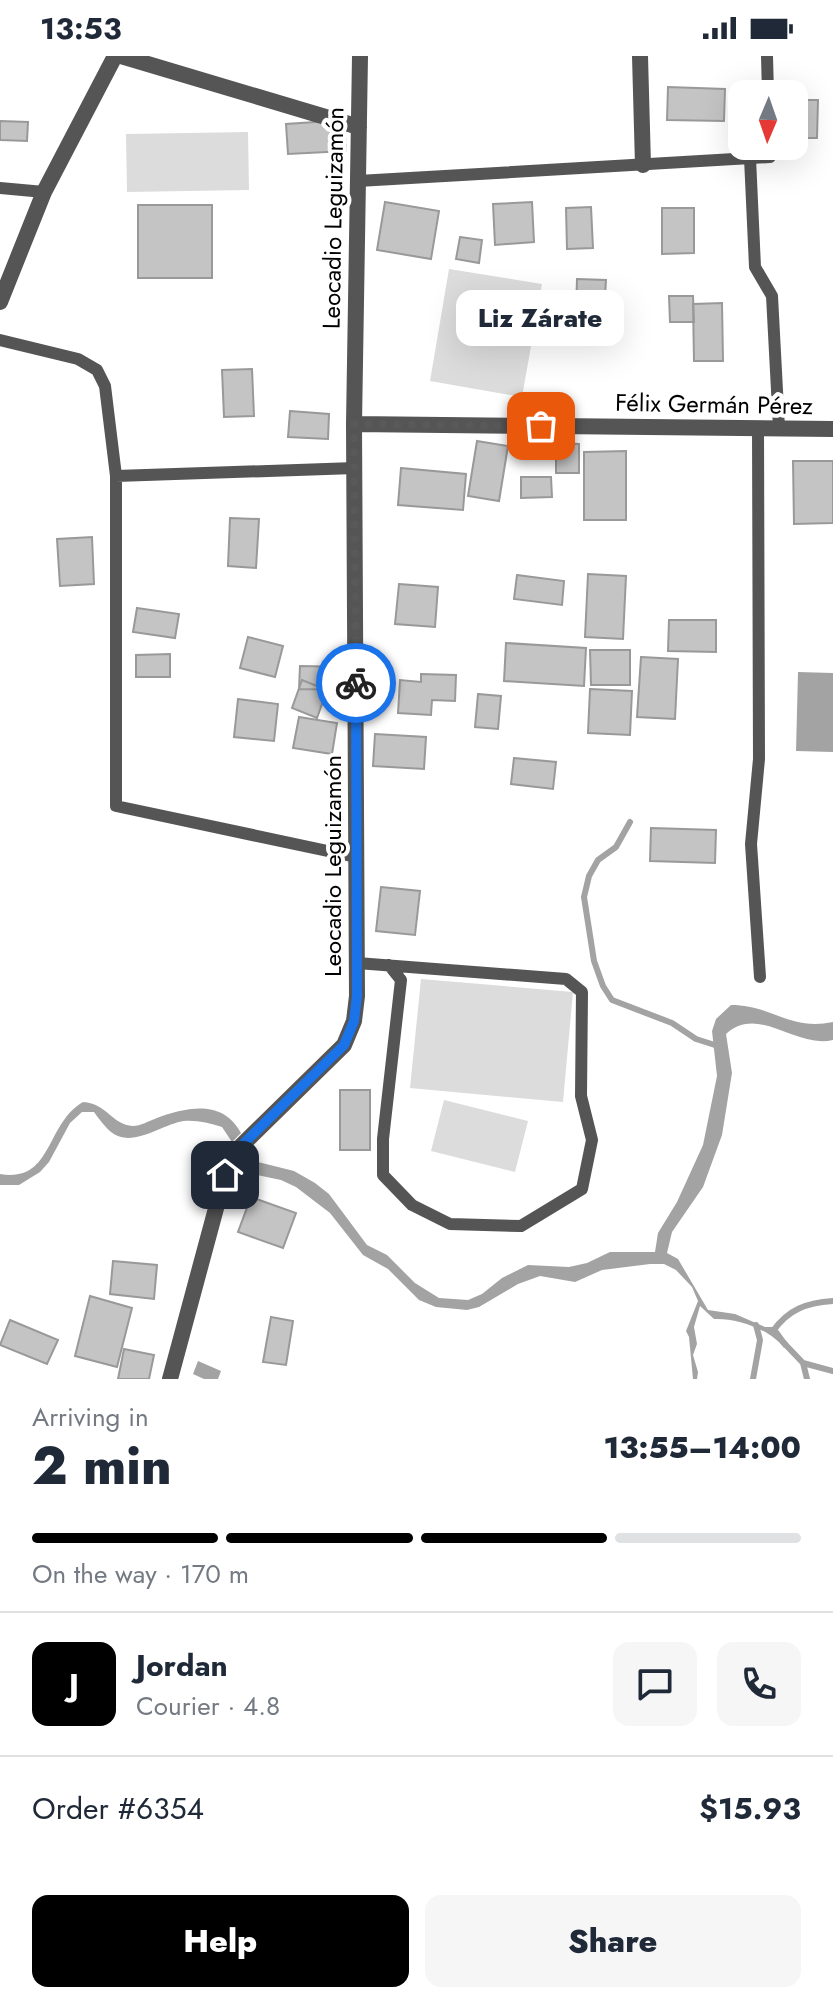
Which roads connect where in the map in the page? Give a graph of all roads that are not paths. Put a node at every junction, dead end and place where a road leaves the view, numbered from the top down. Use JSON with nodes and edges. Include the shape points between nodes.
{"nodes":[{"id":1,"x":115,"y":56,"type":"edge"},
{"id":2,"x":121,"y":56,"type":"edge"},
{"id":3,"x":360,"y":56,"type":"edge"},
{"id":4,"x":640,"y":56,"type":"edge"},
{"id":5,"x":767,"y":56,"type":"edge"},
{"id":6,"x":768,"y":80,"type":"edge"},
{"id":7,"x":359,"y":127,"type":"junction"},
{"id":8,"x":728,"y":159,"type":"edge"},
{"id":9,"x":750,"y":160,"type":"edge"},
{"id":10,"x":643,"y":165,"type":"junction"},
{"id":11,"x":358,"y":181,"type":"junction"},
{"id":12,"x":0,"y":188,"type":"edge"},
{"id":13,"x":44,"y":192,"type":"junction"},
{"id":14,"x":0,"y":302,"type":"edge"},
{"id":15,"x":0,"y":340,"type":"edge"},
{"id":16,"x":354,"y":424,"type":"junction"},
{"id":17,"x":758,"y":428,"type":"junction"},
{"id":18,"x":779,"y":428,"type":"junction"},
{"id":19,"x":833,"y":429,"type":"edge"},
{"id":20,"x":355,"y":468,"type":"junction"},
{"id":21,"x":116,"y":476,"type":"junction"},
{"id":22,"x":356,"y":857,"type":"junction"},
{"id":23,"x":357,"y":963,"type":"junction"},
{"id":24,"x":389,"y":965,"type":"junction"},
{"id":25,"x":760,"y":977,"type":"dead end"},
{"id":26,"x":170,"y":1379,"type":"edge"}],
"edges":[{"from":1,"to":13,"type":"street"},
{"from":2,"to":7,"type":"street"},
{"from":3,"to":7,"type":"street","name":"Leocadio Leguizamón"},
{"from":4,"to":10,"type":"street"},
{"from":5,"to":6,"type":"lane"},
{"from":7,"to":11,"type":"street","name":"Leocadio Leguizamón"},
{"from":8,"to":10,"type":"lane"},
{"from":9,"to":18,"type":"lane","via":[[755,267],[772,296]]},
{"from":10,"to":11,"type":"lane"},
{"from":11,"to":16,"type":"street","name":"Leocadio Leguizamón"},
{"from":12,"to":13,"type":"lane"},
{"from":13,"to":14,"type":"street"},
{"from":15,"to":21,"type":"lane","via":[[78,359],[97,370],[105,386]]},
{"from":16,"to":17,"type":"street","name":"Félix Germán Pérez"},
{"from":16,"to":20,"type":"street","name":"Leocadio Leguizamón"},
{"from":17,"to":18,"type":"street","name":"Félix Germán Pérez"},
{"from":17,"to":25,"type":"lane","via":[[759,759],[751,844]]},
{"from":18,"to":19,"type":"street","name":"Félix Germán Pérez"},
{"from":20,"to":21,"type":"lane"},
{"from":20,"to":22,"type":"street","name":"Leocadio Leguizamón"},
{"from":21,"to":22,"type":"lane","via":[[116,806]]},
{"from":22,"to":23,"type":"street","name":"Leocadio Leguizamón"},
{"from":23,"to":24,"type":"lane"},
{"from":23,"to":26,"type":"street","name":"Leocadio Leguizamón","via":[[354,1021],[344,1045],[239,1148],[225,1175]]},
{"from":24,"to":24,"type":"lane","via":[[566,979],[582,992],[581,1096],[592,1140],[582,1189],[521,1226],[450,1224],[412,1205],[383,1175],[401,980]]}]}
